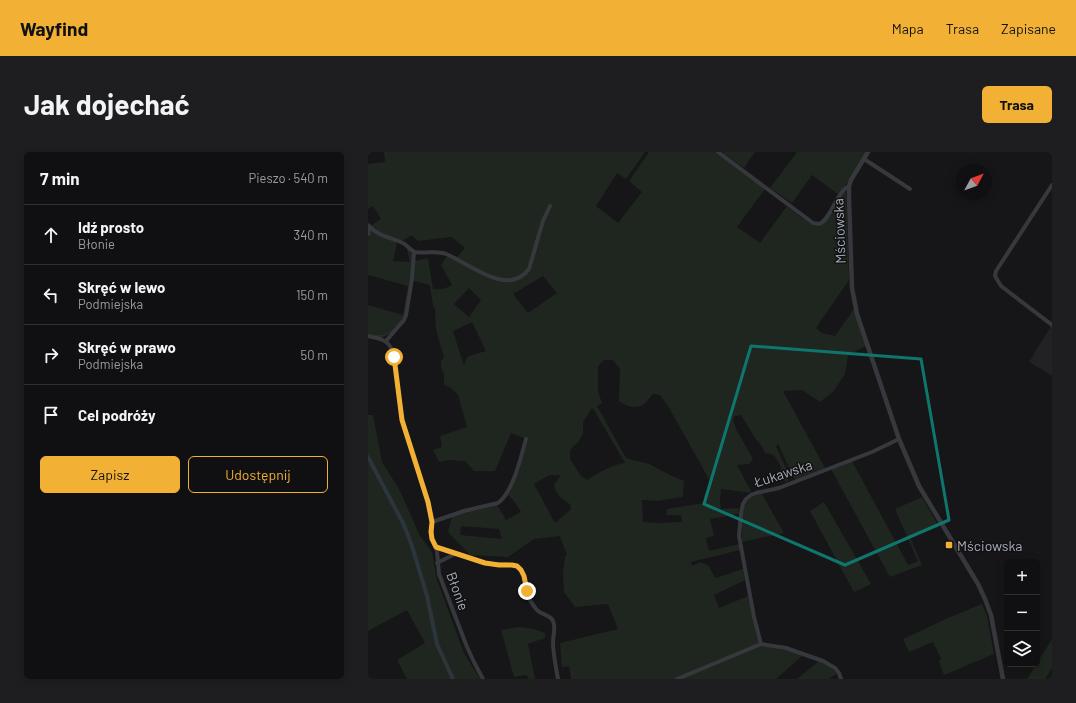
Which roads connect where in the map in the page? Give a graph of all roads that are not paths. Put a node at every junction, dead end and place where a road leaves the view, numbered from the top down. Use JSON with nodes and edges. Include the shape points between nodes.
{"nodes":[{"id":1,"x":718,"y":152,"type":"edge"},
{"id":2,"x":868,"y":152,"type":"edge"},
{"id":3,"x":864,"y":159,"type":"junction"},
{"id":4,"x":1052,"y":184,"type":"edge"},
{"id":5,"x":849,"y":186,"type":"junction"},
{"id":6,"x":910,"y":189,"type":"dead end"},
{"id":7,"x":550,"y":206,"type":"dead end"},
{"id":8,"x":369,"y":226,"type":"edge"},
{"id":9,"x":368,"y":234,"type":"edge"},
{"id":10,"x":414,"y":252,"type":"junction"},
{"id":11,"x":1052,"y":326,"type":"edge"},
{"id":12,"x":368,"y":336,"type":"edge"},
{"id":13,"x":386,"y":341,"type":"junction"},
{"id":14,"x":526,"y":439,"type":"dead end"},
{"id":15,"x":899,"y":439,"type":"junction"},
{"id":16,"x":432,"y":522,"type":"junction"},
{"id":17,"x":436,"y":547,"type":"junction"},
{"id":18,"x":455,"y":554,"type":"junction"},
{"id":19,"x":438,"y":563,"type":"junction"},
{"id":20,"x":761,"y":644,"type":"junction"},
{"id":21,"x":483,"y":679,"type":"edge"},
{"id":22,"x":558,"y":679,"type":"edge"},
{"id":23,"x":677,"y":679,"type":"edge"},
{"id":24,"x":841,"y":679,"type":"edge"},
{"id":25,"x":1003,"y":679,"type":"edge"}],
"edges":[{"from":1,"to":5,"type":"street","via":[[819,224],[826,218],[844,189]]},
{"from":2,"to":3,"type":"street","name":"Mściowska"},
{"from":3,"to":5,"type":"street","name":"Mściowska","via":[[852,176]]},
{"from":3,"to":6,"type":"street"},
{"from":4,"to":11,"type":"street","via":[[995,276],[1001,286]]},
{"from":5,"to":15,"type":"street","name":"Mściowska","via":[[854,302]]},
{"from":7,"to":10,"type":"street","via":[[529,269],[519,278],[499,280],[445,253]]},
{"from":8,"to":9,"type":"street"},
{"from":8,"to":10,"type":"street"},
{"from":10,"to":13,"type":"street","via":[[406,315]]},
{"from":12,"to":13,"type":"street"},
{"from":13,"to":16,"type":"street","name":"Błonie","via":[[393,352],[402,420]]},
{"from":14,"to":16,"type":"street","via":[[518,468],[506,494],[498,504],[464,511]]},
{"from":15,"to":20,"type":"street","name":"Łukawska","via":[[872,452],[779,488],[751,495],[746,499],[741,513],[739,536]]},
{"from":15,"to":25,"type":"street","name":"Mściowska","via":[[919,486],[985,599],[991,615]]},
{"from":16,"to":17,"type":"street","name":"Błonie","via":[[432,539]]},
{"from":17,"to":18,"type":"street"},
{"from":17,"to":19,"type":"street","name":"Błonie"},
{"from":18,"to":19,"type":"street"},
{"from":18,"to":22,"type":"street","via":[[485,563],[517,566],[520,569],[532,603],[540,613],[553,621]]},
{"from":19,"to":21,"type":"street","name":"Błonie","via":[[439,574],[467,647]]},
{"from":20,"to":23,"type":"street"},
{"from":20,"to":24,"type":"street","via":[[786,648],[823,661],[834,668]]}]}
